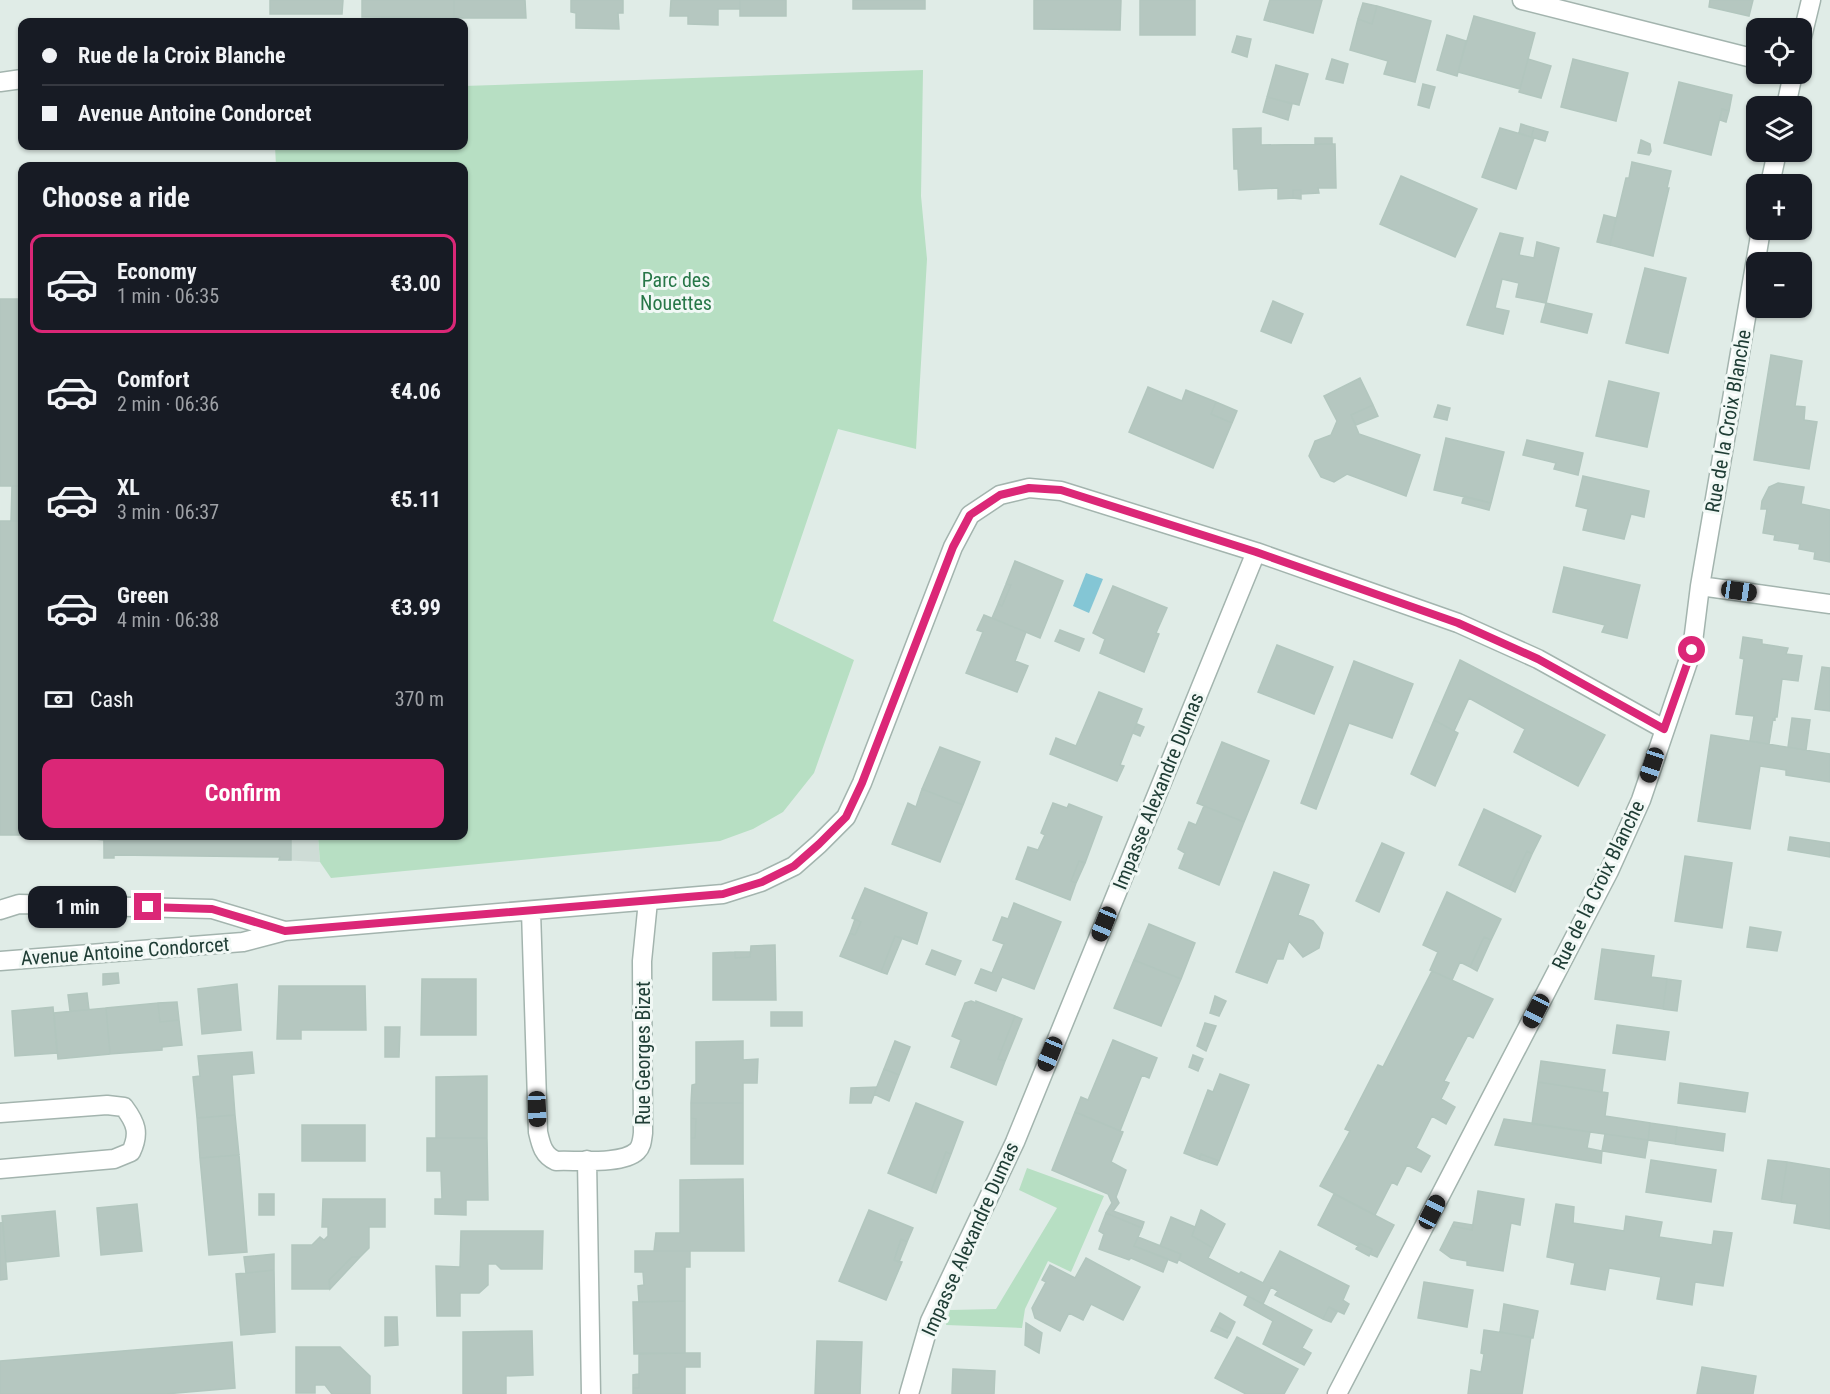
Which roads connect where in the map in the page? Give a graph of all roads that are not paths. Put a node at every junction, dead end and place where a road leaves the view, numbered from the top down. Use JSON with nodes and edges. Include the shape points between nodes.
{"nodes":[{"id":1,"x":1522,"y":0,"type":"edge"},
{"id":2,"x":1811,"y":0,"type":"edge"},
{"id":3,"x":1807,"y":18,"type":"edge"},
{"id":4,"x":1746,"y":56,"type":"edge"},
{"id":5,"x":18,"y":80,"type":"edge"},
{"id":6,"x":0,"y":82,"type":"edge"},
{"id":7,"x":1759,"y":240,"type":"edge"},
{"id":8,"x":1256,"y":552,"type":"junction"},
{"id":9,"x":1700,"y":586,"type":"junction"},
{"id":10,"x":1830,"y":604,"type":"edge"},
{"id":11,"x":1664,"y":729,"type":"junction"},
{"id":12,"x":648,"y":901,"type":"junction"},
{"id":13,"x":0,"y":910,"type":"edge"},
{"id":14,"x":531,"y":911,"type":"junction"},
{"id":15,"x":285,"y":931,"type":"junction"},
{"id":16,"x":0,"y":961,"type":"edge"},
{"id":17,"x":0,"y":1113,"type":"edge"},
{"id":18,"x":587,"y":1160,"type":"junction"},
{"id":19,"x":0,"y":1169,"type":"edge"},
{"id":20,"x":591,"y":1394,"type":"edge"},
{"id":21,"x":909,"y":1394,"type":"edge"},
{"id":22,"x":1337,"y":1394,"type":"edge"}],
"edges":[{"from":1,"to":4,"type":"street"},
{"from":2,"to":3,"type":"street"},
{"from":5,"to":6,"type":"street"},
{"from":7,"to":9,"type":"street","name":"Rue de la Croix Blanche"},
{"from":8,"to":11,"type":"street","name":"Avenue Antoine Condorcet","via":[[1458,623],[1538,659]]},
{"from":8,"to":12,"type":"street","name":"Avenue Antoine Condorcet","via":[[1061,490],[1029,488],[1000,495],[970,515],[953,547],[846,817],[794,866],[762,882],[723,894]]},
{"from":8,"to":21,"type":"street","name":"Impasse Alexandre Dumas","via":[[1015,1142],[930,1321]]},
{"from":9,"to":10,"type":"street"},
{"from":9,"to":11,"type":"street","name":"Rue de la Croix Blanche","via":[[1692,650]]},
{"from":11,"to":22,"type":"street","name":"Rue de la Croix Blanche","via":[[1641,800],[1609,871]]},
{"from":12,"to":14,"type":"street","name":"Avenue Antoine Condorcet"},
{"from":12,"to":18,"type":"street","name":"Rue Georges Bizet","via":[[642,961],[642,1145],[636,1152],[616,1160]]},
{"from":13,"to":15,"type":"street","name":"Avenue Antoine Condorcet","via":[[19,904],[212,909]]},
{"from":14,"to":15,"type":"street","name":"Avenue Antoine Condorcet"},
{"from":14,"to":18,"type":"street","name":"Rue Georges Bizet","via":[[538,1131],[548,1157],[556,1161]]},
{"from":15,"to":16,"type":"street","name":"Avenue Antoine Condorcet","via":[[243,942]]},
{"from":17,"to":19,"type":"street","via":[[123,1107],[134,1120],[136,1140],[130,1152],[114,1159]]},
{"from":18,"to":20,"type":"street"}]}
